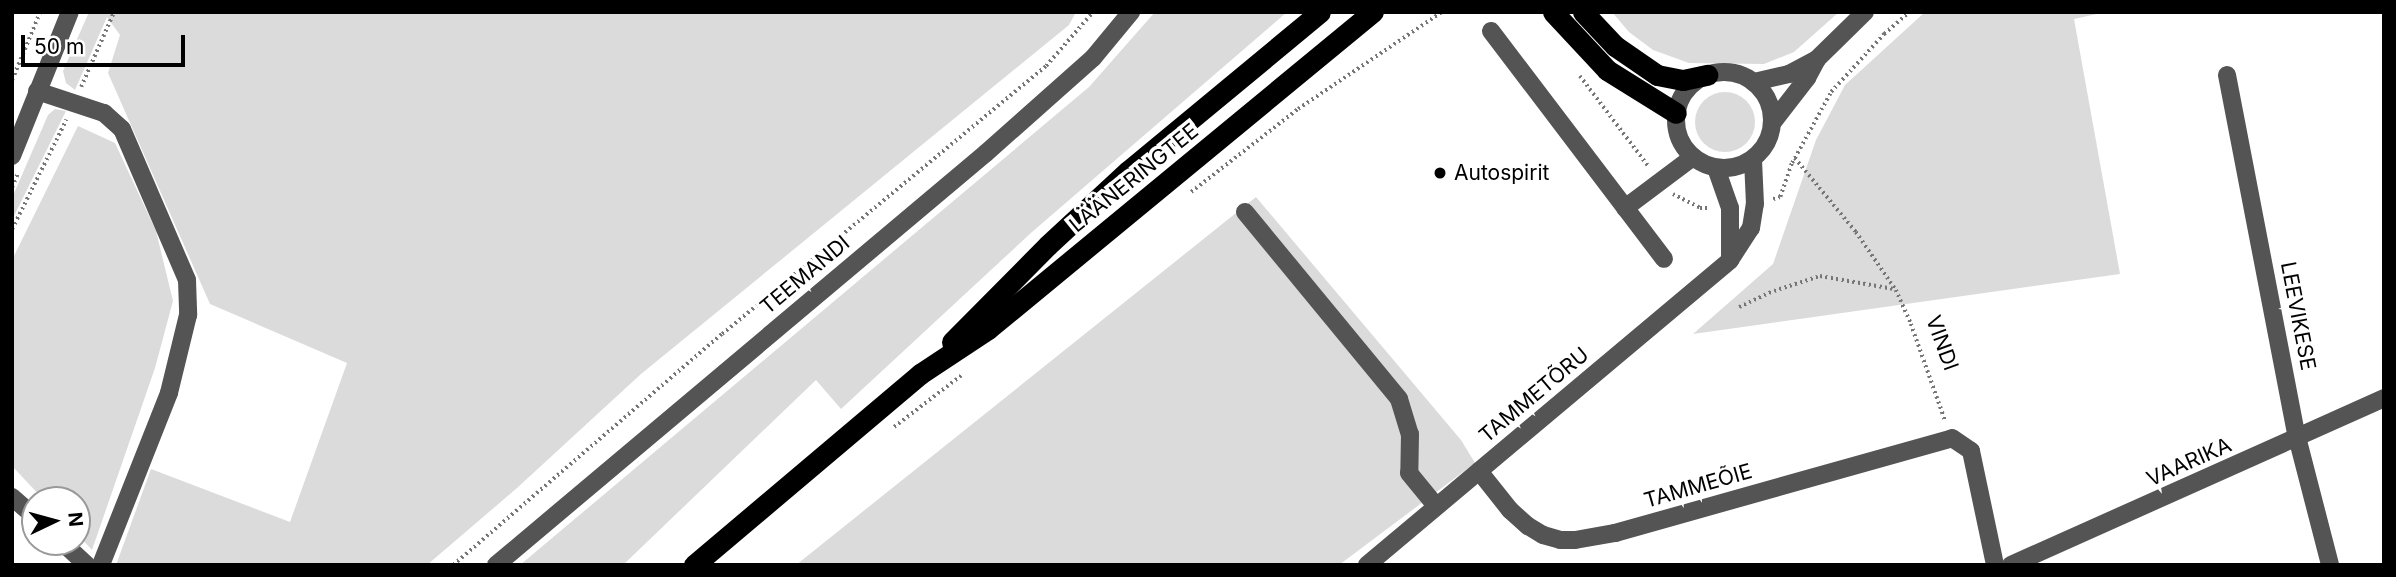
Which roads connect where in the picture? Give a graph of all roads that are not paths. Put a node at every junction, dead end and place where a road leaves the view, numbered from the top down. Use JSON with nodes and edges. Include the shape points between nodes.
{"nodes":[{"id":1,"x":70,"y":12,"type":"edge"},
{"id":2,"x":1131,"y":12,"type":"edge"},
{"id":3,"x":1309,"y":12,"type":"edge"},
{"id":4,"x":1320,"y":12,"type":"edge"},
{"id":5,"x":1373,"y":12,"type":"edge"},
{"id":6,"x":1381,"y":12,"type":"edge"},
{"id":7,"x":1553,"y":12,"type":"edge"},
{"id":8,"x":1583,"y":12,"type":"edge"},
{"id":9,"x":1866,"y":12,"type":"edge"},
{"id":10,"x":1491,"y":31,"type":"dead end"},
{"id":11,"x":1285,"y":40,"type":"junction"},
{"id":12,"x":1332,"y":47,"type":"junction"},
{"id":13,"x":1817,"y":59,"type":"junction"},
{"id":14,"x":1707,"y":75,"type":"junction"},
{"id":15,"x":2227,"y":75,"type":"dead end"},
{"id":16,"x":1754,"y":82,"type":"junction"},
{"id":17,"x":37,"y":91,"type":"junction"},
{"id":18,"x":1676,"y":113,"type":"junction"},
{"id":19,"x":1773,"y":122,"type":"junction"},
{"id":20,"x":12,"y":156,"type":"edge"},
{"id":21,"x":1693,"y":157,"type":"junction"},
{"id":22,"x":1753,"y":160,"type":"junction"},
{"id":23,"x":1716,"y":168,"type":"junction"},
{"id":24,"x":1625,"y":208,"type":"junction"},
{"id":25,"x":1244,"y":212,"type":"dead end"},
{"id":26,"x":1664,"y":259,"type":"dead end"},
{"id":27,"x":1730,"y":260,"type":"junction"},
{"id":28,"x":920,"y":374,"type":"junction"},
{"id":29,"x":2384,"y":398,"type":"edge"},
{"id":30,"x":2297,"y":437,"type":"junction"},
{"id":31,"x":1479,"y":471,"type":"junction"},
{"id":32,"x":1436,"y":506,"type":"junction"},
{"id":33,"x":497,"y":564,"type":"edge"},
{"id":34,"x":1368,"y":564,"type":"edge"},
{"id":35,"x":101,"y":565,"type":"edge"},
{"id":36,"x":694,"y":565,"type":"edge"},
{"id":37,"x":1995,"y":565,"type":"edge"},
{"id":38,"x":2011,"y":565,"type":"edge"},
{"id":39,"x":2330,"y":565,"type":"edge"}],
"edges":[{"from":1,"to":17,"type":"street"},
{"from":2,"to":33,"type":"street","name":"TEEMANDI","via":[[1093,58],[986,153]]},
{"from":3,"to":11,"type":"highway"},
{"from":4,"to":11,"type":"highway","name":"LÄÄNERINGTEE"},
{"from":5,"to":12,"type":"highway","name":"LÄÄNERINGTEE"},
{"from":6,"to":12,"type":"highway"},
{"from":7,"to":18,"type":"highway","via":[[1607,70]]},
{"from":8,"to":14,"type":"highway","via":[[1615,46],[1657,75],[1683,80]]},
{"from":9,"to":13,"type":"street"},
{"from":10,"to":24,"type":"street"},
{"from":11,"to":28,"type":"highway","name":"LÄÄNERINGTEE","via":[[1048,245]]},
{"from":12,"to":28,"type":"highway","name":"LÄÄNERINGTEE","via":[[988,328]]},
{"from":13,"to":16,"type":"street","via":[[1789,74]]},
{"from":13,"to":19,"type":"street"},
{"from":14,"to":16,"type":"street","via":[[1740,74]]},
{"from":14,"to":18,"type":"street","via":[[1686,90]]},
{"from":15,"to":30,"type":"street","name":"LEEVIKESE"},
{"from":16,"to":19,"type":"street","via":[[1765,94]]},
{"from":17,"to":20,"type":"street"},
{"from":17,"to":35,"type":"street","via":[[104,113],[122,129],[187,280],[188,315],[169,393]]},
{"from":18,"to":21,"type":"street","via":[[1682,145]]},
{"from":19,"to":22,"type":"street","via":[[1763,150]]},
{"from":21,"to":23,"type":"street"},
{"from":21,"to":24,"type":"street"},
{"from":22,"to":23,"type":"street","via":[[1739,167]]},
{"from":22,"to":27,"type":"street","name":"TAMMETÕRU","via":[[1751,228]]},
{"from":23,"to":27,"type":"street","via":[[1730,208]]},
{"from":24,"to":26,"type":"street"},
{"from":25,"to":32,"type":"street","via":[[1399,399],[1409,434],[1409,474]]},
{"from":27,"to":31,"type":"street","name":"TAMMETÕRU"},
{"from":28,"to":36,"type":"highway","name":"LÄÄNERINGTEE"},
{"from":29,"to":30,"type":"street","name":"VAARIKA"},
{"from":30,"to":38,"type":"street","name":"VAARIKA"},
{"from":30,"to":39,"type":"street","name":"LEEVIKESE"},
{"from":31,"to":32,"type":"street","name":"TAMMETÕRU"},
{"from":31,"to":37,"type":"street","name":"TAMMEÕIE","via":[[1528,526],[1552,538],[1575,540],[1615,533],[1952,438],[1971,451]]},
{"from":32,"to":34,"type":"street","name":"TAMMETÕRU"}]}
